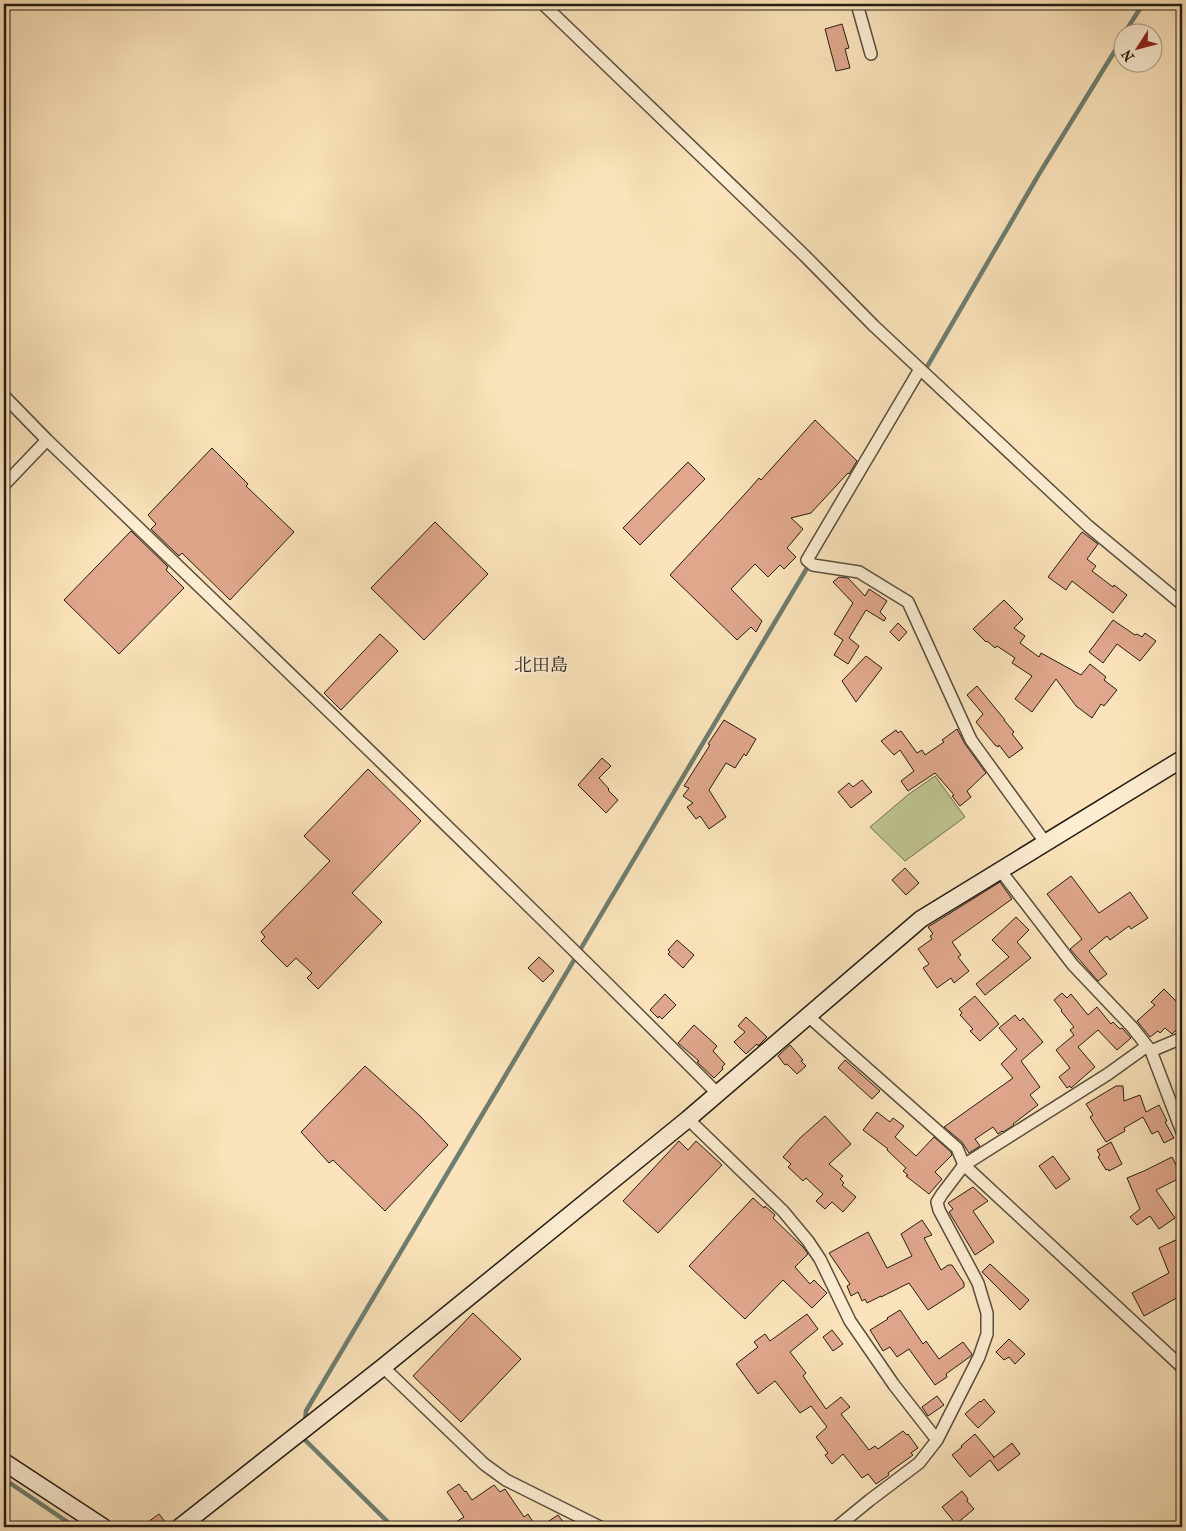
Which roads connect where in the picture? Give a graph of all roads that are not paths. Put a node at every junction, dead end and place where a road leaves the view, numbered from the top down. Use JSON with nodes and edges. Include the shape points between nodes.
{"nodes":[{"id":1,"x":543,"y":4,"type":"edge"},
{"id":2,"x":856,"y":4,"type":"edge"},
{"id":3,"x":871,"y":54,"type":"dead end"},
{"id":4,"x":920,"y":369,"type":"junction"},
{"id":5,"x":4,"y":396,"type":"edge"},
{"id":6,"x":47,"y":440,"type":"junction"},
{"id":7,"x":4,"y":485,"type":"edge"},
{"id":8,"x":1182,"y":604,"type":"edge"},
{"id":9,"x":1182,"y":759,"type":"edge"},
{"id":10,"x":1045,"y":842,"type":"junction"},
{"id":11,"x":1000,"y":870,"type":"junction"},
{"id":12,"x":808,"y":1016,"type":"junction"},
{"id":13,"x":1182,"y":1038,"type":"edge"},
{"id":14,"x":1149,"y":1048,"type":"junction"},
{"id":15,"x":717,"y":1093,"type":"junction"},
{"id":16,"x":688,"y":1119,"type":"junction"},
{"id":17,"x":1182,"y":1132,"type":"edge"},
{"id":18,"x":964,"y":1165,"type":"junction"},
{"id":19,"x":1181,"y":1363,"type":"edge"},
{"id":20,"x":383,"y":1367,"type":"junction"},
{"id":21,"x":937,"y":1440,"type":"junction"},
{"id":22,"x":4,"y":1462,"type":"edge"},
{"id":23,"x":103,"y":1527,"type":"edge"},
{"id":24,"x":180,"y":1527,"type":"edge"},
{"id":25,"x":600,"y":1527,"type":"edge"},
{"id":26,"x":837,"y":1527,"type":"edge"}],
"edges":[{"from":1,"to":4,"type":"street"},
{"from":2,"to":3,"type":"street"},
{"from":4,"to":8,"type":"street","via":[[1088,526]]},
{"from":4,"to":10,"type":"street","via":[[807,560],[813,565],[859,572],[908,602],[971,740]]},
{"from":5,"to":6,"type":"street"},
{"from":6,"to":7,"type":"street"},
{"from":6,"to":15,"type":"street","via":[[353,734]]},
{"from":9,"to":10,"type":"street"},
{"from":10,"to":11,"type":"street"},
{"from":11,"to":12,"type":"street","via":[[921,919]]},
{"from":11,"to":14,"type":"street","via":[[1073,965]]},
{"from":12,"to":15,"type":"street"},
{"from":12,"to":18,"type":"street","via":[[957,1148]]},
{"from":13,"to":14,"type":"street"},
{"from":14,"to":17,"type":"street"},
{"from":14,"to":18,"type":"street"},
{"from":15,"to":16,"type":"street"},
{"from":16,"to":20,"type":"street"},
{"from":16,"to":21,"type":"street","via":[[782,1211],[808,1241],[820,1258],[850,1321]]},
{"from":18,"to":19,"type":"street"},
{"from":18,"to":21,"type":"street","via":[[937,1202],[978,1283],[987,1313],[987,1334],[979,1357]]},
{"from":20,"to":24,"type":"street"},
{"from":20,"to":25,"type":"street","via":[[484,1464],[506,1480]]},
{"from":21,"to":26,"type":"street","via":[[919,1463]]},
{"from":22,"to":23,"type":"street"}]}
